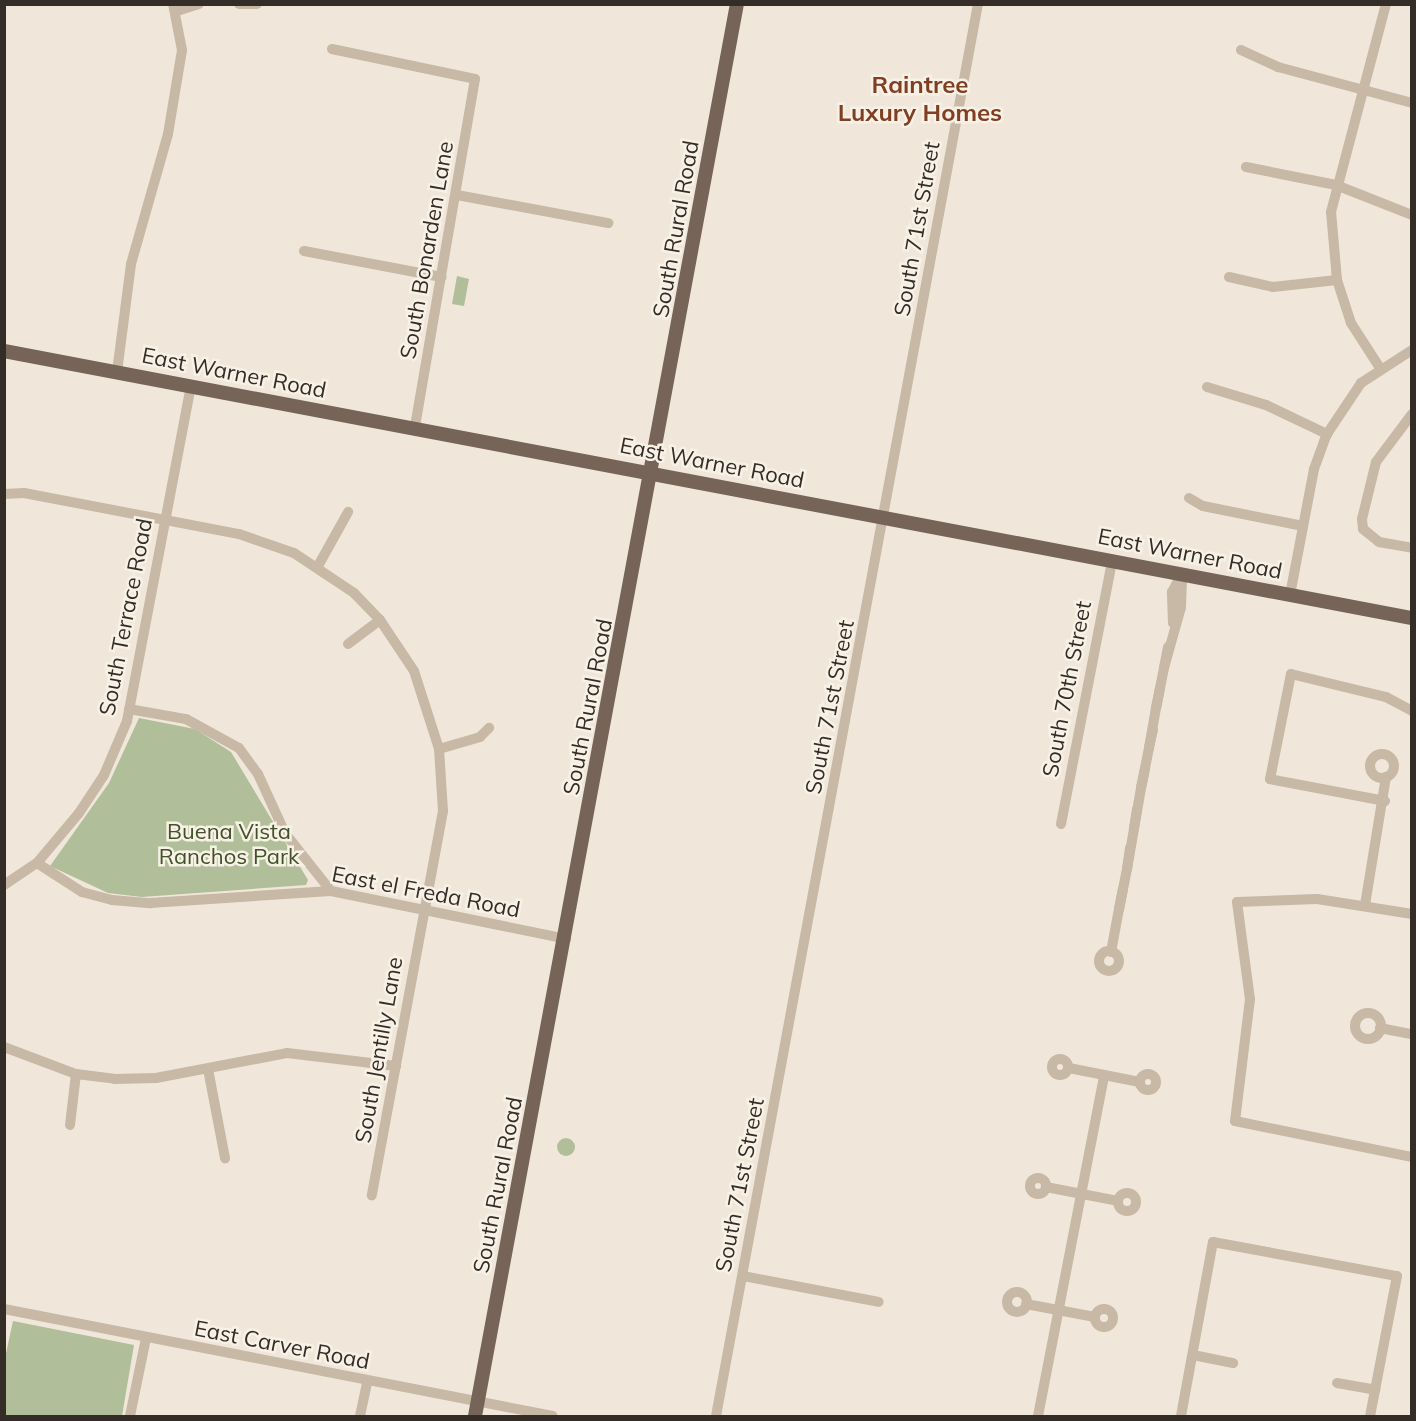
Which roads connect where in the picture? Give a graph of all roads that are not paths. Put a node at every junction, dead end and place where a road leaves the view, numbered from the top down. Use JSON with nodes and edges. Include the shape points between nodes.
{"nodes":[{"id":1,"x":199,"y":4,"type":"edge"},
{"id":2,"x":239,"y":4,"type":"edge"},
{"id":3,"x":257,"y":4,"type":"edge"},
{"id":4,"x":978,"y":4,"type":"edge"},
{"id":5,"x":1386,"y":4,"type":"edge"},
{"id":6,"x":736,"y":5,"type":"edge"},
{"id":7,"x":175,"y":8,"type":"edge"},
{"id":8,"x":332,"y":49,"type":"dead end"},
{"id":9,"x":1241,"y":50,"type":"dead end"},
{"id":10,"x":1362,"y":89,"type":"junction"},
{"id":11,"x":1412,"y":103,"type":"edge"},
{"id":12,"x":1246,"y":167,"type":"dead end"},
{"id":13,"x":1336,"y":185,"type":"junction"},
{"id":14,"x":457,"y":195,"type":"junction"},
{"id":15,"x":1412,"y":215,"type":"edge"},
{"id":16,"x":608,"y":223,"type":"dead end"},
{"id":17,"x":304,"y":251,"type":"dead end"},
{"id":18,"x":442,"y":277,"type":"junction"},
{"id":19,"x":1228,"y":277,"type":"dead end"},
{"id":20,"x":1337,"y":280,"type":"junction"},
{"id":21,"x":1412,"y":350,"type":"edge"},
{"id":22,"x":4,"y":351,"type":"edge"},
{"id":23,"x":1380,"y":368,"type":"junction"},
{"id":24,"x":117,"y":372,"type":"junction"},
{"id":25,"x":191,"y":386,"type":"junction"},
{"id":26,"x":1207,"y":387,"type":"dead end"},
{"id":27,"x":1412,"y":414,"type":"edge"},
{"id":28,"x":415,"y":428,"type":"junction"},
{"id":29,"x":1327,"y":434,"type":"junction"},
{"id":30,"x":654,"y":473,"type":"junction"},
{"id":31,"x":5,"y":493,"type":"edge"},
{"id":32,"x":1189,"y":498,"type":"dead end"},
{"id":33,"x":348,"y":512,"type":"dead end"},
{"id":34,"x":885,"y":517,"type":"junction"},
{"id":35,"x":166,"y":520,"type":"junction"},
{"id":36,"x":1303,"y":526,"type":"junction"},
{"id":37,"x":1412,"y":548,"type":"edge"},
{"id":38,"x":1112,"y":561,"type":"junction"},
{"id":39,"x":318,"y":566,"type":"junction"},
{"id":40,"x":1182,"y":574,"type":"junction"},
{"id":41,"x":1290,"y":595,"type":"junction"},
{"id":42,"x":1412,"y":618,"type":"edge"},
{"id":43,"x":380,"y":620,"type":"junction"},
{"id":44,"x":348,"y":644,"type":"dead end"},
{"id":45,"x":129,"y":709,"type":"junction"},
{"id":46,"x":1412,"y":711,"type":"edge"},
{"id":47,"x":489,"y":728,"type":"dead end"},
{"id":48,"x":439,"y":749,"type":"junction"},
{"id":49,"x":1386,"y":777,"type":"dead end"},
{"id":50,"x":1384,"y":801,"type":"junction"},
{"id":51,"x":1061,"y":824,"type":"dead end"},
{"id":52,"x":37,"y":863,"type":"junction"},
{"id":53,"x":4,"y":885,"type":"edge"},
{"id":54,"x":331,"y":891,"type":"junction"},
{"id":55,"x":1365,"y":905,"type":"junction"},
{"id":56,"x":425,"y":911,"type":"junction"},
{"id":57,"x":1412,"y":914,"type":"edge"},
{"id":58,"x":566,"y":939,"type":"junction"},
{"id":59,"x":1111,"y":952,"type":"dead end"},
{"id":60,"x":1380,"y":1028,"type":"dead end"},
{"id":61,"x":1412,"y":1034,"type":"edge"},
{"id":62,"x":4,"y":1047,"type":"edge"},
{"id":63,"x":396,"y":1066,"type":"junction"},
{"id":64,"x":1069,"y":1068,"type":"dead end"},
{"id":65,"x":208,"y":1069,"type":"junction"},
{"id":66,"x":76,"y":1074,"type":"junction"},
{"id":67,"x":1104,"y":1075,"type":"junction"},
{"id":68,"x":1140,"y":1082,"type":"dead end"},
{"id":69,"x":70,"y":1125,"type":"dead end"},
{"id":70,"x":1412,"y":1157,"type":"edge"},
{"id":71,"x":225,"y":1158,"type":"dead end"},
{"id":72,"x":1046,"y":1187,"type":"dead end"},
{"id":73,"x":1083,"y":1194,"type":"junction"},
{"id":74,"x":372,"y":1196,"type":"dead end"},
{"id":75,"x":1118,"y":1201,"type":"dead end"},
{"id":76,"x":743,"y":1276,"type":"junction"},
{"id":77,"x":879,"y":1302,"type":"dead end"},
{"id":78,"x":1026,"y":1304,"type":"dead end"},
{"id":79,"x":4,"y":1309,"type":"edge"},
{"id":80,"x":1059,"y":1310,"type":"junction"},
{"id":81,"x":1095,"y":1317,"type":"dead end"},
{"id":82,"x":146,"y":1338,"type":"junction"},
{"id":83,"x":1192,"y":1355,"type":"junction"},
{"id":84,"x":1233,"y":1363,"type":"dead end"},
{"id":85,"x":367,"y":1382,"type":"junction"},
{"id":86,"x":1337,"y":1383,"type":"dead end"},
{"id":87,"x":1375,"y":1390,"type":"junction"},
{"id":88,"x":478,"y":1402,"type":"junction"},
{"id":89,"x":130,"y":1416,"type":"edge"},
{"id":90,"x":360,"y":1416,"type":"edge"},
{"id":91,"x":475,"y":1416,"type":"edge"},
{"id":92,"x":553,"y":1416,"type":"edge"},
{"id":93,"x":716,"y":1416,"type":"edge"},
{"id":94,"x":1038,"y":1416,"type":"edge"},
{"id":95,"x":1181,"y":1416,"type":"edge"},
{"id":96,"x":1370,"y":1416,"type":"edge"}],
"edges":[{"from":1,"to":7,"type":"street"},
{"from":2,"to":3,"type":"street"},
{"from":4,"to":34,"type":"street","name":"South 71st Street"},
{"from":5,"to":10,"type":"street"},
{"from":6,"to":30,"type":"main road","name":"South Rural Road"},
{"from":7,"to":24,"type":"street","via":[[182,50],[168,134],[131,264]]},
{"from":8,"to":14,"type":"street","name":"South Bonarden Lane","via":[[475,79]]},
{"from":9,"to":10,"type":"street","via":[[1278,67]]},
{"from":10,"to":11,"type":"street"},
{"from":10,"to":13,"type":"street"},
{"from":12,"to":13,"type":"street"},
{"from":13,"to":15,"type":"street"},
{"from":13,"to":20,"type":"street","via":[[1331,247]]},
{"from":14,"to":16,"type":"street"},
{"from":14,"to":18,"type":"street","name":"South Bonarden Lane"},
{"from":17,"to":18,"type":"street"},
{"from":18,"to":28,"type":"street","name":"South Bonarden Lane"},
{"from":19,"to":20,"type":"street","via":[[1273,287]]},
{"from":20,"to":23,"type":"street","via":[[1351,323]]},
{"from":21,"to":23,"type":"street"},
{"from":22,"to":24,"type":"main road","name":"East Warner Road"},
{"from":23,"to":29,"type":"street","via":[[1361,383]]},
{"from":24,"to":25,"type":"main road","name":"East Warner Road"},
{"from":25,"to":28,"type":"main road","name":"East Warner Road"},
{"from":25,"to":35,"type":"street","name":"South Terrace Road"},
{"from":26,"to":29,"type":"street","via":[[1266,405]]},
{"from":27,"to":37,"type":"street","via":[[1388,439],[1376,462],[1363,529],[1379,542]]},
{"from":28,"to":30,"type":"main road","name":"East Warner Road"},
{"from":29,"to":36,"type":"street"},
{"from":30,"to":34,"type":"main road","name":"East Warner Road"},
{"from":30,"to":58,"type":"main road","name":"South Rural Road"},
{"from":31,"to":35,"type":"street","name":"South Jentilly Lane"},
{"from":32,"to":36,"type":"street","via":[[1203,506]]},
{"from":33,"to":39,"type":"street"},
{"from":34,"to":38,"type":"main road","name":"East Warner Road"},
{"from":34,"to":76,"type":"street","name":"South 71st Street"},
{"from":35,"to":39,"type":"street","name":"South Jentilly Lane","via":[[239,534]]},
{"from":35,"to":45,"type":"street","name":"South Terrace Road"},
{"from":36,"to":41,"type":"street"},
{"from":38,"to":40,"type":"main road","name":"East Warner Road"},
{"from":38,"to":51,"type":"street","name":"South 70th Street"},
{"from":39,"to":43,"type":"street","name":"South Jentilly Lane"},
{"from":40,"to":41,"type":"main road","name":"East Warner Road"},
{"from":40,"to":59,"type":"street","via":[[1180,607],[1173,622]]},
{"from":41,"to":42,"type":"main road","name":"East Warner Road"},
{"from":43,"to":44,"type":"street"},
{"from":43,"to":48,"type":"street","name":"South Jentilly Lane","via":[[414,671]]},
{"from":45,"to":52,"type":"street","name":"South Terrace Road","via":[[105,774]]},
{"from":45,"to":54,"type":"street","via":[[186,719],[239,748],[258,774],[285,833]]},
{"from":46,"to":50,"type":"street","via":[[1386,697],[1291,674],[1270,779]]},
{"from":47,"to":48,"type":"street","via":[[480,737]]},
{"from":48,"to":56,"type":"street","name":"South Jentilly Lane","via":[[443,811]]},
{"from":49,"to":50,"type":"street"},
{"from":50,"to":55,"type":"street"},
{"from":52,"to":53,"type":"street","name":"South Terrace Road"},
{"from":52,"to":54,"type":"street","name":"East el Freda Road","via":[[82,892],[111,900],[150,903]]},
{"from":54,"to":56,"type":"street","name":"East el Freda Road"},
{"from":55,"to":57,"type":"street"},
{"from":55,"to":70,"type":"street","via":[[1317,899],[1237,902],[1250,999],[1235,1121]]},
{"from":56,"to":58,"type":"street","name":"East el Freda Road"},
{"from":56,"to":63,"type":"street","name":"South Jentilly Lane"},
{"from":58,"to":88,"type":"main road","name":"South Rural Road"},
{"from":60,"to":61,"type":"street"},
{"from":62,"to":66,"type":"street"},
{"from":63,"to":65,"type":"street","via":[[287,1053]]},
{"from":63,"to":74,"type":"street","name":"South Jentilly Lane"},
{"from":64,"to":67,"type":"street"},
{"from":65,"to":66,"type":"street","via":[[156,1078]]},
{"from":65,"to":71,"type":"street"},
{"from":66,"to":69,"type":"street"},
{"from":67,"to":68,"type":"street"},
{"from":67,"to":73,"type":"street"},
{"from":72,"to":73,"type":"street"},
{"from":73,"to":75,"type":"street"},
{"from":73,"to":80,"type":"street"},
{"from":76,"to":77,"type":"street"},
{"from":76,"to":93,"type":"street","name":"South 71st Street"},
{"from":78,"to":80,"type":"street"},
{"from":79,"to":82,"type":"street","name":"East Carver Road"},
{"from":80,"to":81,"type":"street"},
{"from":80,"to":94,"type":"street"},
{"from":82,"to":85,"type":"street","name":"East Carver Road"},
{"from":82,"to":89,"type":"street"},
{"from":83,"to":84,"type":"street"},
{"from":83,"to":87,"type":"street","via":[[1213,1242],[1397,1276]]},
{"from":83,"to":95,"type":"street"},
{"from":85,"to":88,"type":"street","name":"East Carver Road"},
{"from":85,"to":90,"type":"street"},
{"from":86,"to":87,"type":"street"},
{"from":87,"to":96,"type":"street"},
{"from":88,"to":91,"type":"main road","name":"South Rural Road"},
{"from":88,"to":92,"type":"street","name":"East Carver Road"}]}
